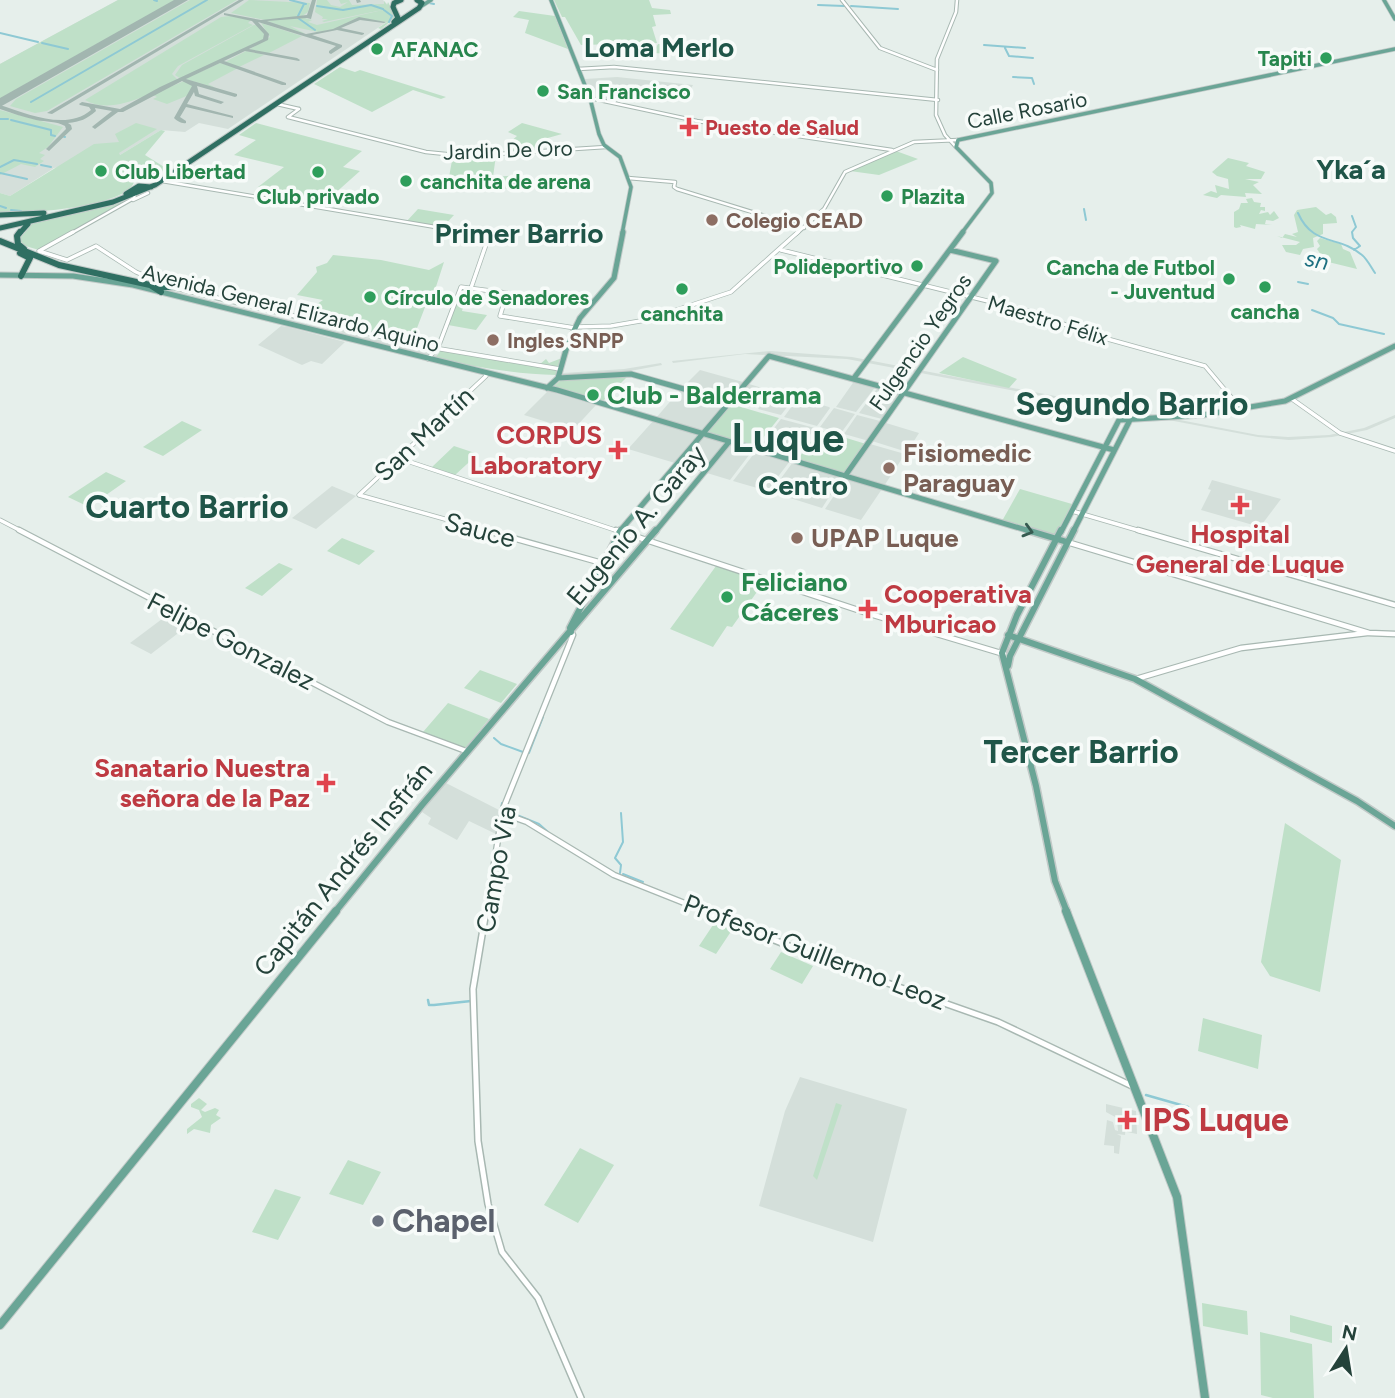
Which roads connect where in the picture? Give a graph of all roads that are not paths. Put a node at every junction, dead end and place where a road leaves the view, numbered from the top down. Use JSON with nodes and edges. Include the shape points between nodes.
{"nodes":[{"id":1,"x":401,"y":0,"type":"edge"},
{"id":2,"x":551,"y":0,"type":"edge"},
{"id":3,"x":842,"y":0,"type":"edge"},
{"id":4,"x":957,"y":0,"type":"edge"},
{"id":5,"x":1384,"y":0,"type":"edge"},
{"id":6,"x":430,"y":1,"type":"edge"},
{"id":7,"x":419,"y":4,"type":"edge"},
{"id":8,"x":393,"y":7,"type":"junction"},
{"id":9,"x":1395,"y":19,"type":"edge"},
{"id":10,"x":1395,"y":49,"type":"edge"},
{"id":11,"x":937,"y":67,"type":"junction"},
{"id":12,"x":578,"y":69,"type":"junction"},
{"id":13,"x":289,"y":94,"type":"junction"},
{"id":14,"x":590,"y":98,"type":"junction"},
{"id":15,"x":938,"y":100,"type":"junction"},
{"id":16,"x":277,"y":104,"type":"junction"},
{"id":17,"x":958,"y":139,"type":"junction"},
{"id":18,"x":950,"y":141,"type":"junction"},
{"id":19,"x":606,"y":147,"type":"junction"},
{"id":20,"x":956,"y":147,"type":"junction"},
{"id":21,"x":893,"y":150,"type":"junction"},
{"id":22,"x":628,"y":178,"type":"junction"},
{"id":23,"x":152,"y":186,"type":"junction"},
{"id":24,"x":134,"y":192,"type":"junction"},
{"id":25,"x":120,"y":198,"type":"junction"},
{"id":26,"x":125,"y":203,"type":"junction"},
{"id":27,"x":68,"y":210,"type":"junction"},
{"id":28,"x":0,"y":215,"type":"edge"},
{"id":29,"x":43,"y":218,"type":"junction"},
{"id":30,"x":0,"y":227,"type":"edge"},
{"id":31,"x":805,"y":228,"type":"junction"},
{"id":32,"x":68,"y":236,"type":"junction"},
{"id":33,"x":0,"y":242,"type":"edge"},
{"id":34,"x":27,"y":250,"type":"junction"},
{"id":35,"x":781,"y":250,"type":"junction"},
{"id":36,"x":950,"y":250,"type":"junction"},
{"id":37,"x":21,"y":273,"type":"junction"},
{"id":38,"x":0,"y":276,"type":"edge"},
{"id":39,"x":61,"y":276,"type":"junction"},
{"id":40,"x":923,"y":285,"type":"junction"},
{"id":41,"x":153,"y":286,"type":"junction"},
{"id":42,"x":471,"y":288,"type":"junction"},
{"id":43,"x":168,"y":290,"type":"junction"},
{"id":44,"x":970,"y":297,"type":"junction"},
{"id":45,"x":575,"y":327,"type":"junction"},
{"id":46,"x":1395,"y":346,"type":"edge"},
{"id":47,"x":438,"y":348,"type":"junction"},
{"id":48,"x":429,"y":359,"type":"junction"},
{"id":49,"x":561,"y":369,"type":"junction"},
{"id":50,"x":486,"y":373,"type":"junction"},
{"id":51,"x":558,"y":378,"type":"junction"},
{"id":52,"x":854,"y":378,"type":"junction"},
{"id":53,"x":547,"y":388,"type":"junction"},
{"id":54,"x":905,"y":392,"type":"junction"},
{"id":55,"x":1292,"y":398,"type":"junction"},
{"id":56,"x":730,"y":402,"type":"junction"},
{"id":57,"x":1241,"y":408,"type":"junction"},
{"id":58,"x":1130,"y":420,"type":"junction"},
{"id":59,"x":703,"y":434,"type":"junction"},
{"id":60,"x":729,"y":442,"type":"junction"},
{"id":61,"x":1105,"y":447,"type":"junction"},
{"id":62,"x":1114,"y":450,"type":"junction"},
{"id":63,"x":1395,"y":451,"type":"edge"},
{"id":64,"x":398,"y":458,"type":"junction"},
{"id":65,"x":845,"y":476,"type":"junction"},
{"id":66,"x":359,"y":495,"type":"joint"},
{"id":67,"x":1072,"y":511,"type":"junction"},
{"id":68,"x":1082,"y":514,"type":"junction"},
{"id":69,"x":0,"y":520,"type":"edge"},
{"id":70,"x":619,"y":532,"type":"junction"},
{"id":71,"x":1057,"y":539,"type":"junction"},
{"id":72,"x":648,"y":541,"type":"junction"},
{"id":73,"x":1067,"y":542,"type":"junction"},
{"id":74,"x":602,"y":563,"type":"junction"},
{"id":75,"x":1395,"y":605,"type":"edge"},
{"id":76,"x":571,"y":632,"type":"junction"},
{"id":77,"x":1369,"y":633,"type":"junction"},
{"id":78,"x":1395,"y":634,"type":"edge"},
{"id":79,"x":1008,"y":635,"type":"junction"},
{"id":80,"x":1019,"y":639,"type":"junction"},
{"id":81,"x":1002,"y":653,"type":"junction"},
{"id":82,"x":1010,"y":656,"type":"junction"},
{"id":83,"x":1008,"y":668,"type":"junction"},
{"id":84,"x":1135,"y":679,"type":"junction"},
{"id":85,"x":467,"y":751,"type":"junction"},
{"id":86,"x":502,"y":813,"type":"junction"},
{"id":87,"x":1395,"y":826,"type":"edge"},
{"id":88,"x":1134,"y":1089,"type":"junction"},
{"id":89,"x":0,"y":1325,"type":"edge"},
{"id":90,"x":583,"y":1398,"type":"edge"},
{"id":91,"x":1205,"y":1398,"type":"edge"}],
"edges":[{"from":1,"to":8,"type":"highway"},
{"from":2,"to":12,"type":"main road"},
{"from":3,"to":11,"type":"street","via":[[881,49]]},
{"from":4,"to":11,"type":"street"},
{"from":5,"to":9,"type":"main road"},
{"from":6,"to":7,"type":"main road"},
{"from":7,"to":8,"type":"highway","via":[[403,10]]},
{"from":7,"to":13,"type":"highway"},
{"from":8,"to":13,"type":"highway","via":[[396,20]]},
{"from":10,"to":17,"type":"main road","name":"Calle Rosario"},
{"from":11,"to":15,"type":"street"},
{"from":12,"to":14,"type":"main road"},
{"from":12,"to":15,"type":"street","via":[[614,67]]},
{"from":13,"to":16,"type":"highway"},
{"from":13,"to":23,"type":"highway"},
{"from":14,"to":19,"type":"main road"},
{"from":14,"to":21,"type":"street","via":[[697,121]]},
{"from":15,"to":18,"type":"street","via":[[936,117]]},
{"from":16,"to":19,"type":"street","name":"Jardin De Oro","via":[[299,109],[288,117],[437,153]]},
{"from":16,"to":23,"type":"highway"},
{"from":17,"to":18,"type":"street"},
{"from":17,"to":20,"type":"main road","name":"Calle Rosario"},
{"from":18,"to":20,"type":"street"},
{"from":18,"to":21,"type":"street","via":[[916,141]]},
{"from":19,"to":22,"type":"main road","via":[[620,157]]},
{"from":20,"to":36,"type":"main road","name":"Calle Rosario","via":[[991,183],[993,192]]},
{"from":21,"to":31,"type":"street","via":[[844,173],[828,203]]},
{"from":22,"to":31,"type":"street","via":[[675,182],[675,188]]},
{"from":22,"to":45,"type":"main road","via":[[631,198],[614,278]]},
{"from":23,"to":24,"type":"highway"},
{"from":23,"to":32,"type":"street"},
{"from":23,"to":42,"type":"street","via":[[489,236]]},
{"from":24,"to":25,"type":"highway"},
{"from":24,"to":26,"type":"street","via":[[135,197]]},
{"from":25,"to":26,"type":"highway"},
{"from":25,"to":27,"type":"highway"},
{"from":25,"to":29,"type":"highway"},
{"from":26,"to":32,"type":"street"},
{"from":27,"to":28,"type":"highway"},
{"from":27,"to":30,"type":"highway"},
{"from":29,"to":30,"type":"highway"},
{"from":29,"to":34,"type":"highway","via":[[17,236],[18,244]]},
{"from":30,"to":33,"type":"highway","via":[[16,232]]},
{"from":31,"to":35,"type":"street"},
{"from":32,"to":43,"type":"street","via":[[41,252],[67,260],[96,246]]},
{"from":33,"to":34,"type":"highway"},
{"from":33,"to":37,"type":"highway","via":[[30,258]]},
{"from":34,"to":41,"type":"highway","via":[[59,265]]},
{"from":35,"to":40,"type":"street","name":"Maestro Félix"},
{"from":35,"to":45,"type":"street","via":[[738,288],[723,295],[646,320]]},
{"from":36,"to":40,"type":"main road","name":"Calle Rosario"},
{"from":36,"to":44,"type":"main road","name":"Fulgencio Yegros","via":[[996,261]]},
{"from":37,"to":38,"type":"main road","name":"Avenida General Elizardo Aquino"},
{"from":37,"to":39,"type":"main road","name":"Avenida General Elizardo Aquino"},
{"from":39,"to":43,"type":"main road","name":"Avenida General Elizardo Aquino"},
{"from":39,"to":48,"type":"main road","name":"Avenida General Elizardo Aquino","via":[[131,287]]},
{"from":40,"to":44,"type":"street","name":"Maestro Félix"},
{"from":40,"to":52,"type":"main road","name":"Calle Rosario"},
{"from":41,"to":43,"type":"highway"},
{"from":41,"to":43,"type":"highway"},
{"from":42,"to":45,"type":"street","via":[[508,293],[500,316]]},
{"from":42,"to":47,"type":"street","via":[[461,287]]},
{"from":43,"to":47,"type":"street"},
{"from":43,"to":48,"type":"main road","name":"Avenida General Elizardo Aquino"},
{"from":44,"to":54,"type":"main road","name":"Fulgencio Yegros"},
{"from":44,"to":57,"type":"street","name":"Maestro Félix","via":[[1206,367]]},
{"from":45,"to":49,"type":"main road"},
{"from":46,"to":55,"type":"main road"},
{"from":47,"to":48,"type":"street"},
{"from":47,"to":49,"type":"street"},
{"from":48,"to":50,"type":"main road","name":"Avenida General Elizardo Aquino"},
{"from":49,"to":51,"type":"main road"},
{"from":50,"to":53,"type":"main road","name":"Avenida General Elizardo Aquino"},
{"from":50,"to":64,"type":"street","name":"San Martín"},
{"from":51,"to":53,"type":"main road"},
{"from":51,"to":56,"type":"main road","via":[[631,374]]},
{"from":52,"to":54,"type":"main road"},
{"from":52,"to":56,"type":"main road","name":"Capitán Andrés Insfrán","via":[[769,356]]},
{"from":53,"to":59,"type":"main road","name":"Avenida General Elizardo Aquino"},
{"from":54,"to":61,"type":"main road"},
{"from":54,"to":65,"type":"main road","name":"Fulgencio Yegros"},
{"from":55,"to":57,"type":"main road"},
{"from":55,"to":63,"type":"street","via":[[1340,433]]},
{"from":56,"to":59,"type":"main road","name":"Capitán Andrés Insfrán"},
{"from":57,"to":58,"type":"main road"},
{"from":58,"to":61,"type":"main road","via":[[1119,420]]},
{"from":58,"to":62,"type":"main road"},
{"from":59,"to":60,"type":"main road","name":"Avenida General Elizardo Aquino"},
{"from":59,"to":70,"type":"main road","name":"Capitán Andrés Insfrán"},
{"from":60,"to":65,"type":"main road","name":"Avenida General Elizardo Aquino"},
{"from":60,"to":72,"type":"main road","name":"Eugenio A. Garay"},
{"from":61,"to":62,"type":"main road"},
{"from":61,"to":67,"type":"main road"},
{"from":62,"to":68,"type":"main road"},
{"from":64,"to":66,"type":"street","name":"San Martín"},
{"from":64,"to":70,"type":"street"},
{"from":65,"to":71,"type":"main road","name":"Avenida General Elizardo Aquino","one_way":true},
{"from":66,"to":74,"type":"street","name":"Sauce"},
{"from":67,"to":68,"type":"street"},
{"from":67,"to":71,"type":"main road"},
{"from":68,"to":73,"type":"main road"},
{"from":68,"to":75,"type":"street"},
{"from":69,"to":85,"type":"street","name":"Felipe Gonzalez","via":[[388,722]]},
{"from":70,"to":72,"type":"street"},
{"from":70,"to":74,"type":"main road","name":"Capitán Andrés Insfrán"},
{"from":71,"to":73,"type":"main road","name":"Avenida General Elizardo Aquino"},
{"from":71,"to":79,"type":"main road"},
{"from":72,"to":76,"type":"main road","name":"Eugenio A. Garay"},
{"from":72,"to":81,"type":"street"},
{"from":73,"to":77,"type":"street"},
{"from":73,"to":80,"type":"main road"},
{"from":74,"to":76,"type":"main road","name":"Capitán Andrés Insfrán"},
{"from":76,"to":85,"type":"main road","name":"Capitán Andrés Insfrán"},
{"from":76,"to":86,"type":"street","name":"Campo Via","via":[[555,684]]},
{"from":77,"to":78,"type":"street"},
{"from":77,"to":84,"type":"street","via":[[1219,653]]},
{"from":79,"to":80,"type":"main road"},
{"from":79,"to":81,"type":"main road"},
{"from":80,"to":82,"type":"main road"},
{"from":80,"to":84,"type":"main road"},
{"from":81,"to":82,"type":"street"},
{"from":81,"to":83,"type":"main road"},
{"from":82,"to":83,"type":"main road"},
{"from":83,"to":88,"type":"main road","via":[[1055,881]]},
{"from":84,"to":87,"type":"main road"},
{"from":85,"to":89,"type":"main road","name":"Capitán Andrés Insfrán"},
{"from":86,"to":88,"type":"street","name":"Profesor Guillermo Leoz","via":[[527,822],[614,875],[839,966],[998,1022]]},
{"from":86,"to":90,"type":"street","name":"Campo Via","via":[[473,989],[478,1141],[497,1241],[538,1298]]},
{"from":88,"to":91,"type":"main road","via":[[1179,1205]]}]}
